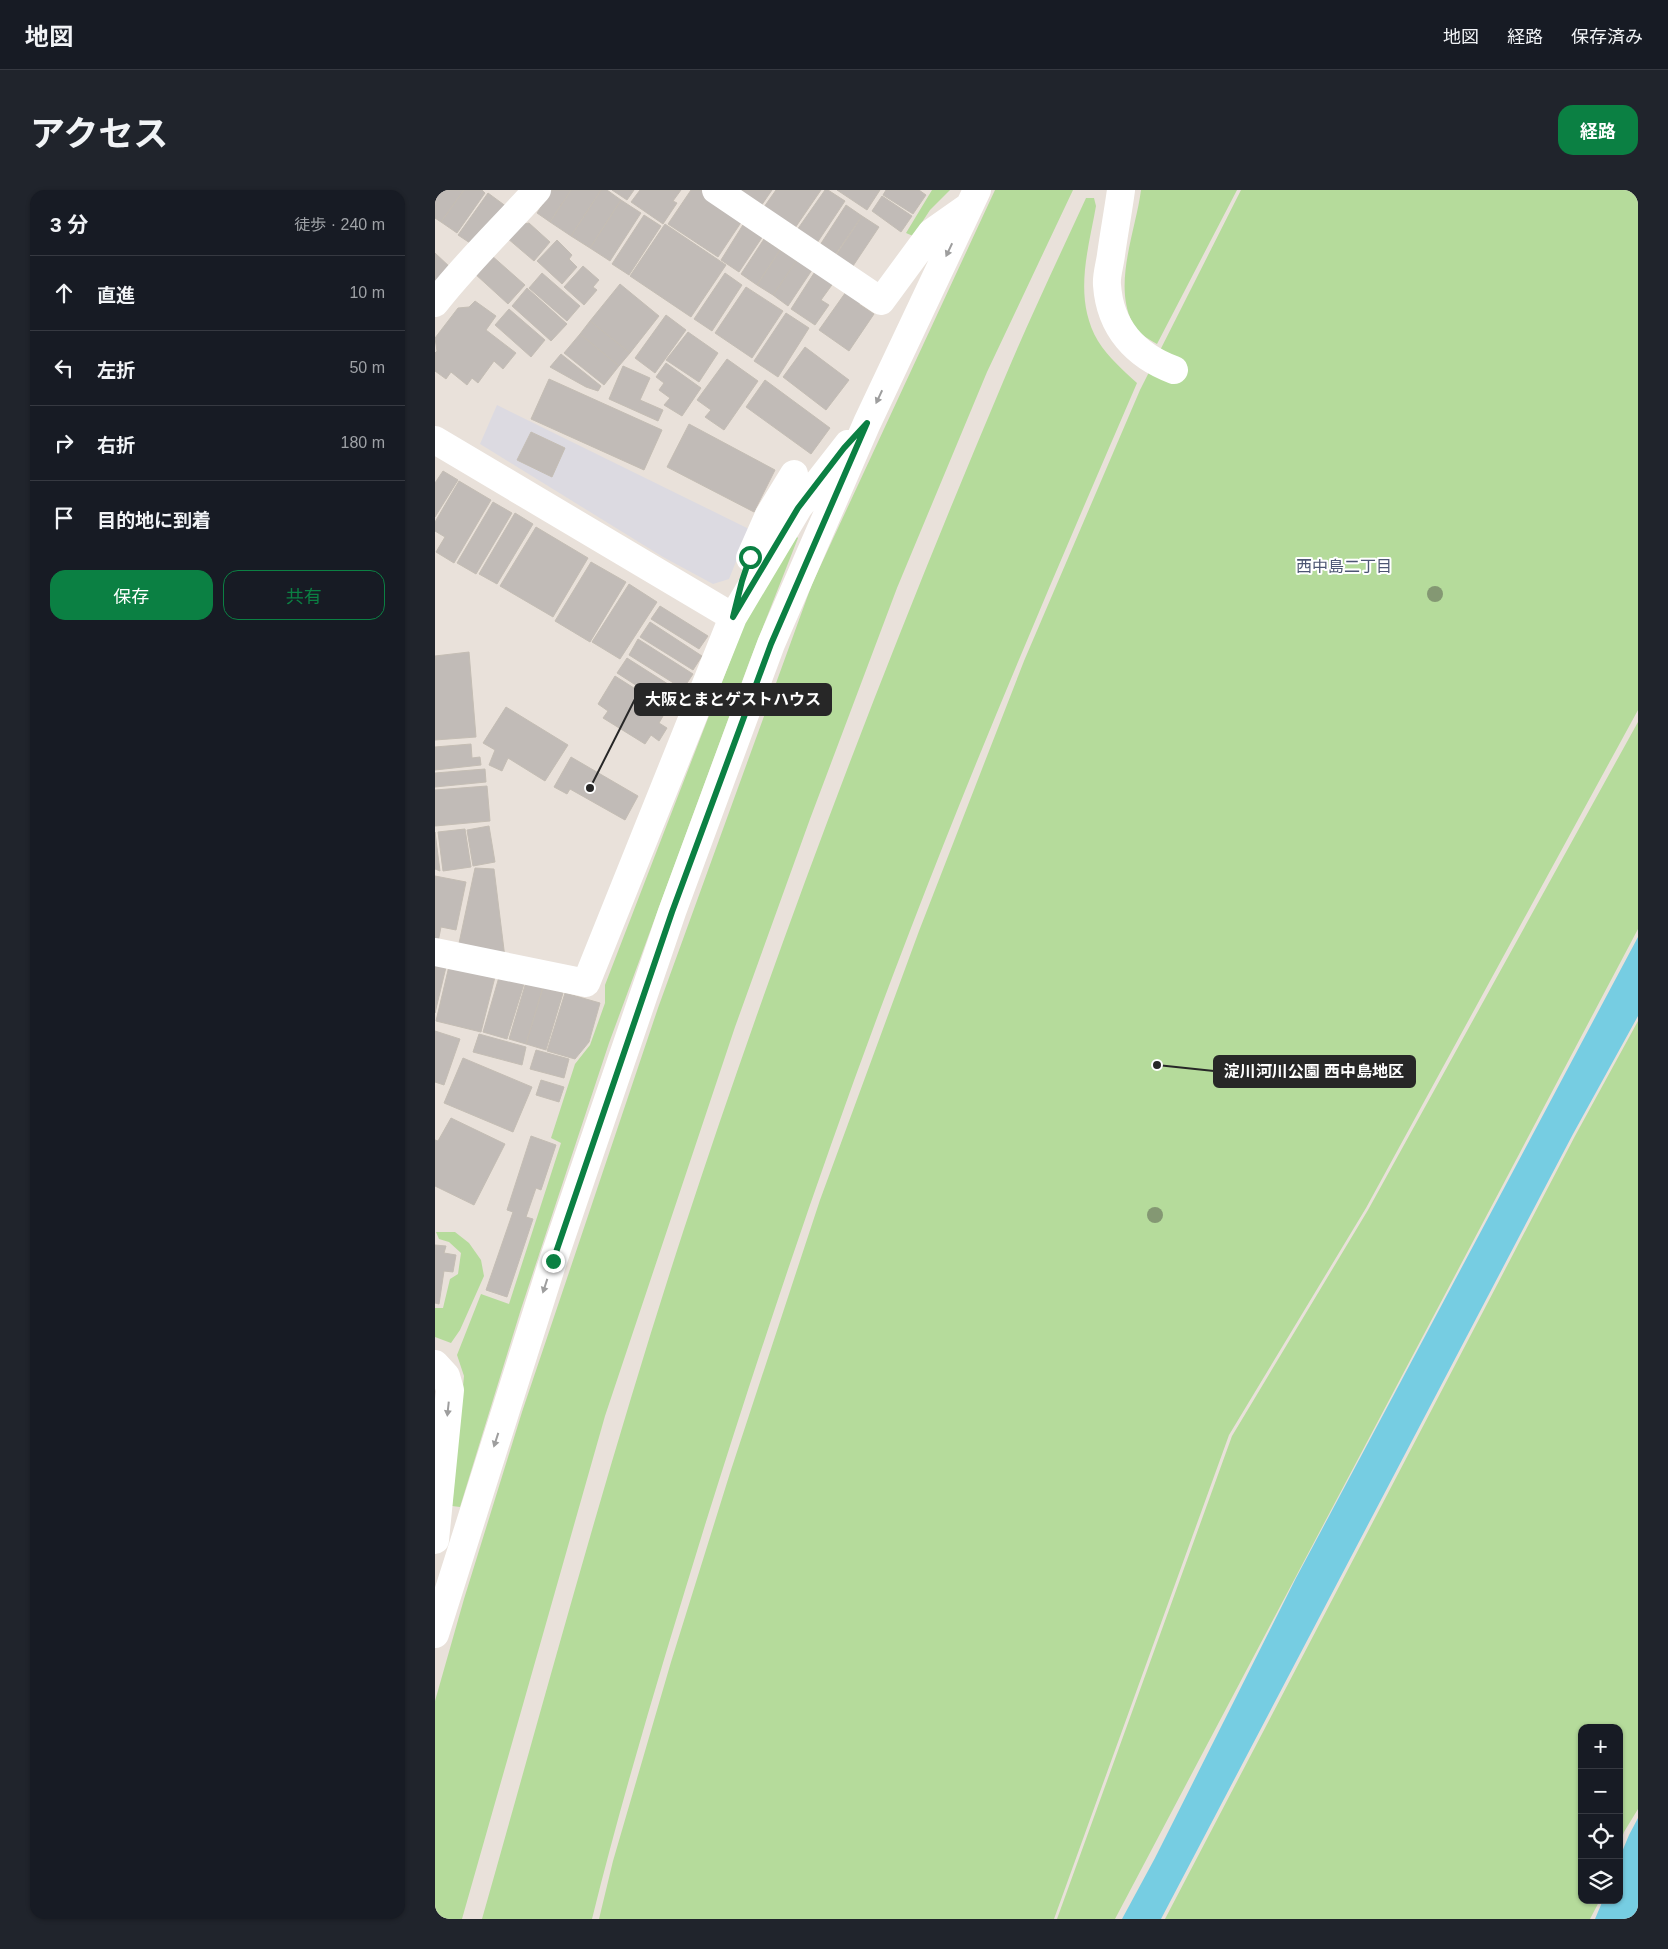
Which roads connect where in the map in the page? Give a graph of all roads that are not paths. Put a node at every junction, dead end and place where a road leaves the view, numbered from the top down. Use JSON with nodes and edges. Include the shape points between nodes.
{"nodes":[{"id":1,"x":537,"y":190,"type":"edge"},
{"id":2,"x":715,"y":190,"type":"edge"},
{"id":3,"x":1121,"y":190,"type":"edge"},
{"id":4,"x":973,"y":198,"type":"edge"},
{"id":5,"x":435,"y":303,"type":"edge"},
{"id":6,"x":1175,"y":370,"type":"dead end"},
{"id":7,"x":867,"y":423,"type":"junction"},
{"id":8,"x":435,"y":440,"type":"edge"},
{"id":9,"x":795,"y":474,"type":"dead end"},
{"id":10,"x":733,"y":617,"type":"junction"},
{"id":11,"x":435,"y":952,"type":"edge"},
{"id":12,"x":435,"y":1365,"type":"edge"},
{"id":13,"x":435,"y":1540,"type":"edge"},
{"id":14,"x":435,"y":1553,"type":"edge"},
{"id":15,"x":444,"y":1601,"type":"junction"},
{"id":16,"x":435,"y":1634,"type":"edge"}],
"edges":[{"from":1,"to":5,"type":"street","via":[[457,274]]},
{"from":2,"to":4,"type":"street","via":[[881,300],[931,232]]},
{"from":3,"to":6,"type":"street","via":[[1107,284],[1111,308],[1121,330],[1137,349],[1156,364]]},
{"from":4,"to":7,"type":"street","one_way":true},
{"from":7,"to":10,"type":"street","via":[[798,508]]},
{"from":7,"to":15,"type":"street","one_way":true,"via":[[771,644],[672,912],[556,1252]]},
{"from":8,"to":10,"type":"street"},
{"from":9,"to":10,"type":"street","via":[[769,515],[750,557]]},
{"from":10,"to":11,"type":"street","via":[[586,983]]},
{"from":12,"to":13,"type":"street","one_way":true,"via":[[446,1376],[450,1390]]},
{"from":14,"to":15,"type":"street"},
{"from":15,"to":16,"type":"street"}]}
